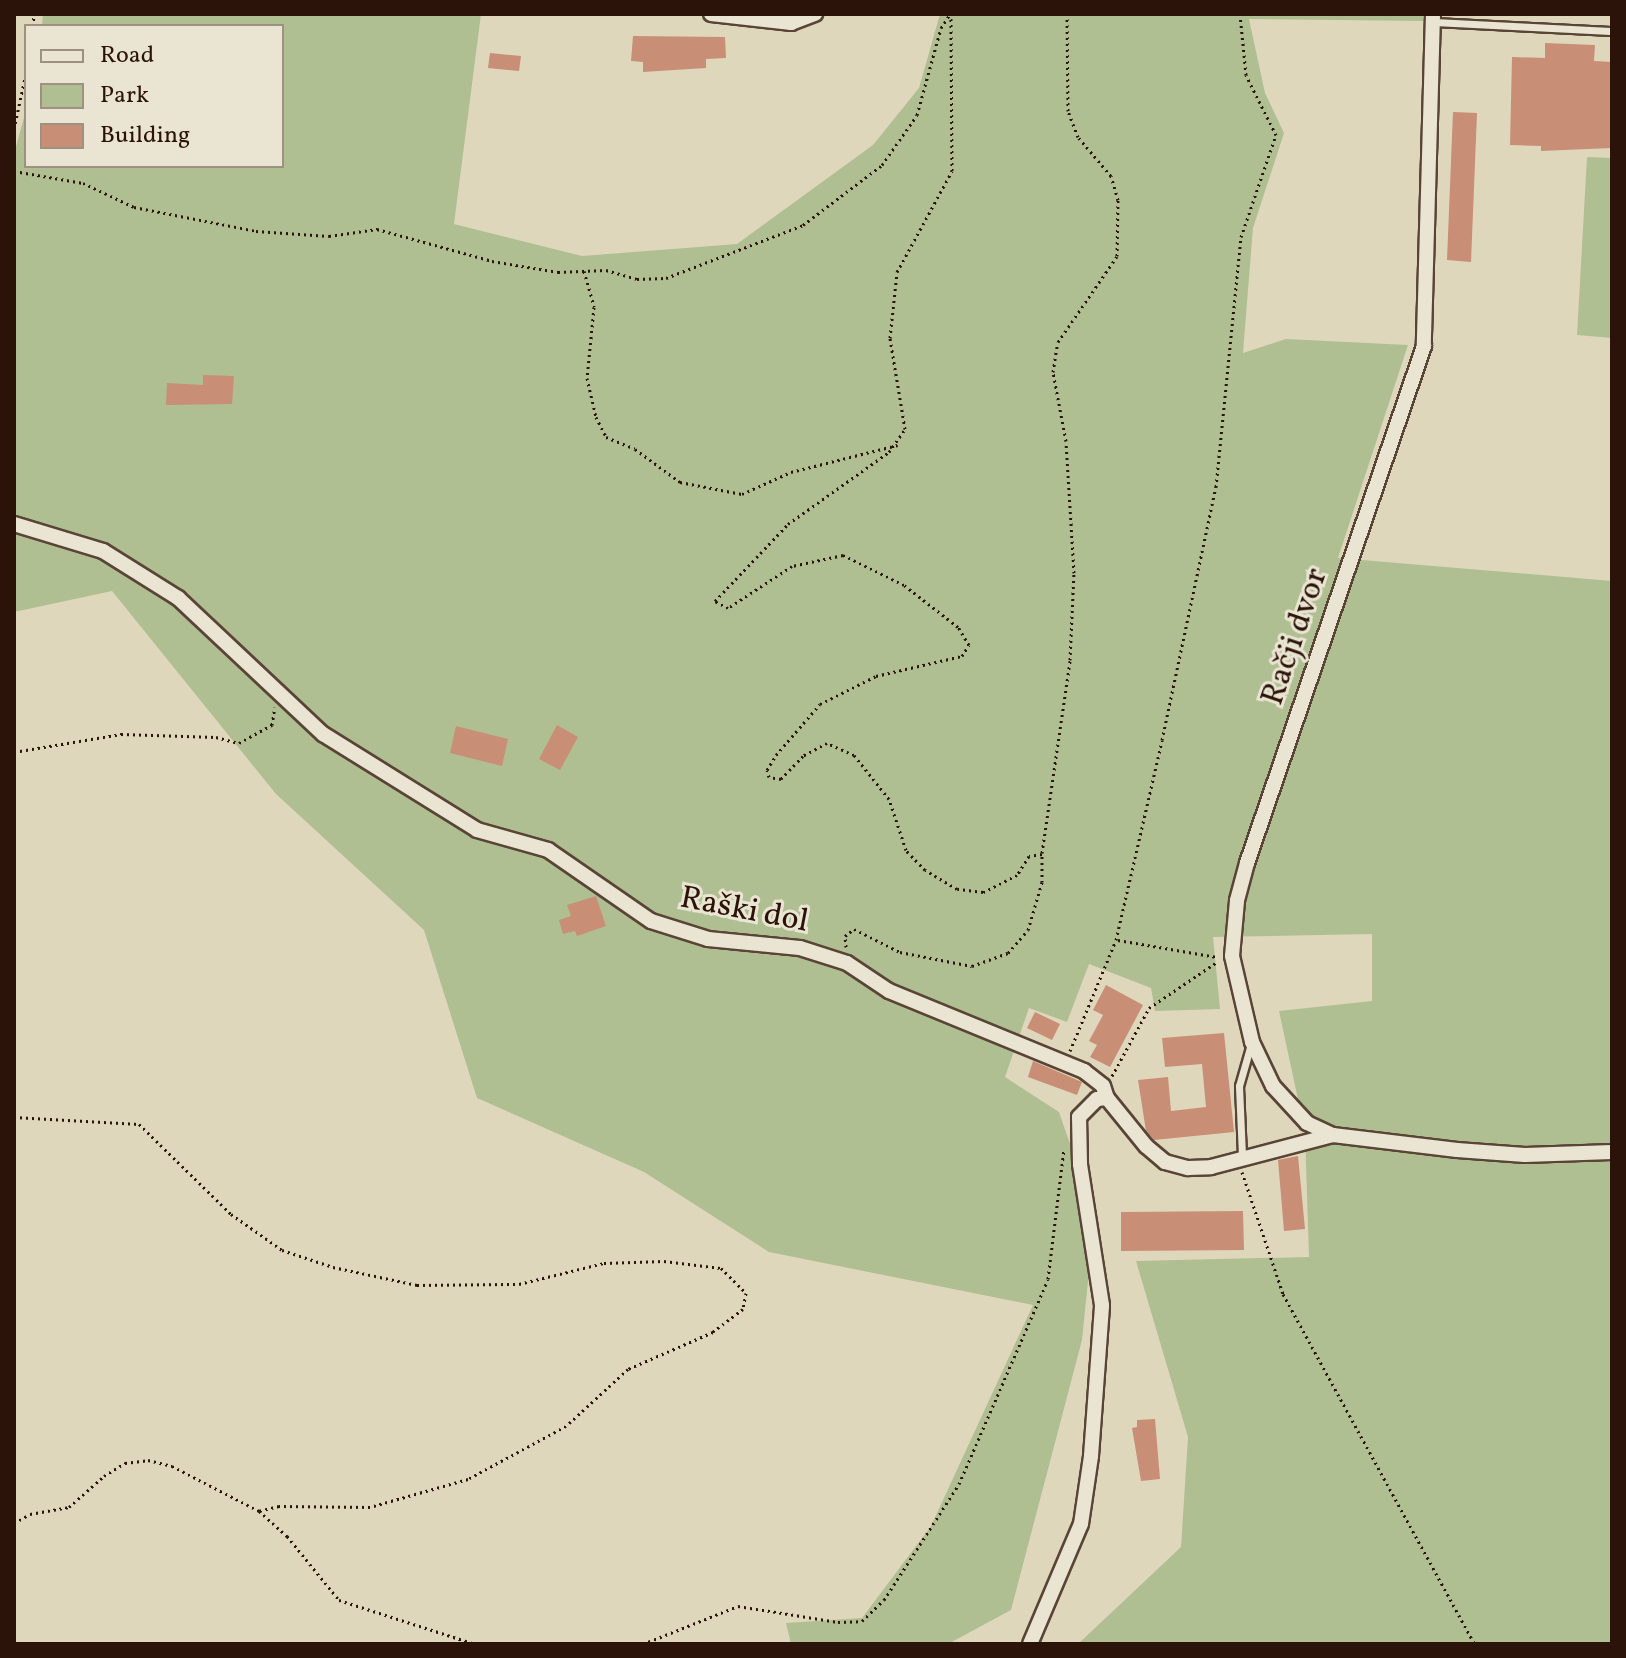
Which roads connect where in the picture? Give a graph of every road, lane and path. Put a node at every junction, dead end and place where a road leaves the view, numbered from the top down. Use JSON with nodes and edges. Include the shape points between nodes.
{"nodes":[{"id":1,"x":711,"y":14,"type":"edge"},
{"id":2,"x":815,"y":14,"type":"edge"},
{"id":3,"x":950,"y":14,"type":"edge"},
{"id":4,"x":1067,"y":14,"type":"edge"},
{"id":5,"x":1240,"y":14,"type":"edge"},
{"id":6,"x":1433,"y":18,"type":"edge"},
{"id":7,"x":1612,"y":31,"type":"edge"},
{"id":8,"x":24,"y":82,"type":"edge"},
{"id":9,"x":14,"y":129,"type":"edge"},
{"id":10,"x":14,"y":171,"type":"edge"},
{"id":11,"x":584,"y":270,"type":"junction"},
{"id":12,"x":898,"y":445,"type":"junction"},
{"id":13,"x":14,"y":524,"type":"edge"},
{"id":14,"x":280,"y":696,"type":"junction"},
{"id":15,"x":14,"y":752,"type":"edge"},
{"id":16,"x":1042,"y":854,"type":"junction"},
{"id":17,"x":1116,"y":940,"type":"junction"},
{"id":18,"x":1232,"y":956,"type":"junction"},
{"id":19,"x":847,"y":963,"type":"junction"},
{"id":20,"x":1252,"y":1042,"type":"junction"},
{"id":21,"x":1065,"y":1063,"type":"junction"},
{"id":22,"x":1105,"y":1092,"type":"junction"},
{"id":23,"x":14,"y":1117,"type":"edge"},
{"id":24,"x":1333,"y":1135,"type":"junction"},
{"id":25,"x":1066,"y":1143,"type":"dead end"},
{"id":26,"x":1612,"y":1152,"type":"edge"},
{"id":27,"x":1242,"y":1155,"type":"junction"},
{"id":28,"x":259,"y":1511,"type":"junction"},
{"id":29,"x":14,"y":1523,"type":"edge"},
{"id":30,"x":475,"y":1644,"type":"edge"},
{"id":31,"x":643,"y":1644,"type":"edge"},
{"id":32,"x":1030,"y":1644,"type":"edge"},
{"id":33,"x":1475,"y":1644,"type":"edge"}],
"edges":[{"from":1,"to":2,"type":"street","via":[[791,23]]},
{"from":3,"to":11,"type":"path","via":[[941,28],[930,82],[901,140],[882,165],[803,225],[666,278]]},
{"from":3,"to":12,"type":"path","via":[[952,171],[897,272],[890,338],[906,409]]},
{"from":4,"to":16,"type":"path","via":[[1068,111],[1078,137],[1111,176],[1118,200],[1117,256],[1058,342],[1053,372],[1066,441],[1074,573],[1070,660]]},
{"from":5,"to":17,"type":"path","via":[[1246,75],[1276,135],[1241,237],[1216,487]]},
{"from":6,"to":7,"type":"lane","name":"Račji dvor"},
{"from":6,"to":18,"type":"street","name":"Račji dvor","via":[[1424,346],[1247,863]]},
{"from":8,"to":9,"type":"path"},
{"from":10,"to":11,"type":"path","via":[[83,183],[134,207],[256,231],[329,236],[377,229],[462,256],[558,272]]},
{"from":11,"to":12,"type":"path","via":[[594,307],[587,378],[596,417],[606,437],[635,449],[662,473],[707,491],[742,494],[791,472]]},
{"from":12,"to":16,"type":"path","via":[[788,524],[715,601],[728,608],[792,566],[843,555],[904,585],[958,627],[969,645],[962,656],[876,676],[820,704],[776,755],[767,770],[769,777],[781,779],[803,756],[827,743],[854,755],[889,799],[906,850],[925,870],[957,889],[983,892],[1017,875],[1029,856]]},
{"from":13,"to":14,"type":"street","name":"Raški dol","via":[[103,551],[178,598]]},
{"from":14,"to":15,"type":"path","via":[[272,725],[234,743],[216,737],[121,734]]},
{"from":14,"to":19,"type":"street","name":"Raški dol","via":[[323,734],[477,830],[548,850],[651,921],[708,939],[800,948]]},
{"from":16,"to":19,"type":"path","via":[[1042,882],[1028,930],[1008,953],[972,966],[934,962],[854,929],[845,936]]},
{"from":17,"to":18,"type":"path","via":[[1187,954]]},
{"from":17,"to":21,"type":"path"},
{"from":18,"to":20,"type":"street","name":"Račji dvor"},
{"from":18,"to":22,"type":"path","via":[[1207,966],[1149,1008]]},
{"from":19,"to":21,"type":"street","name":"Raški dol","via":[[889,991]]},
{"from":20,"to":24,"type":"street","name":"Račji dvor","via":[[1290,1108]]},
{"from":20,"to":27,"type":"lane","via":[[1239,1086]]},
{"from":21,"to":22,"type":"street","name":"Raški dol"},
{"from":22,"to":27,"type":"street","name":"Raški dol","via":[[1146,1146],[1165,1162],[1211,1167]]},
{"from":22,"to":32,"type":"street","via":[[1079,1117],[1080,1164],[1102,1305],[1091,1456],[1081,1524]]},
{"from":23,"to":28,"type":"path","via":[[139,1124],[231,1214],[282,1250],[333,1267],[417,1285],[505,1284],[604,1263],[664,1261],[721,1268],[746,1293],[743,1309],[713,1332],[628,1369],[566,1426],[468,1479],[370,1507],[279,1506]]},
{"from":24,"to":26,"type":"street","name":"Račji dvor","via":[[1525,1155]]},
{"from":24,"to":27,"type":"street","name":"Raški dol"},
{"from":25,"to":31,"type":"path","via":[[1048,1279],[959,1484],[884,1600],[862,1621],[838,1622],[738,1606]]},
{"from":27,"to":33,"type":"path","via":[[1242,1180],[1283,1294]]},
{"from":28,"to":29,"type":"path","via":[[172,1466],[148,1460],[125,1463],[69,1507],[30,1514]]},
{"from":28,"to":30,"type":"path","via":[[287,1536],[339,1600]]}]}
